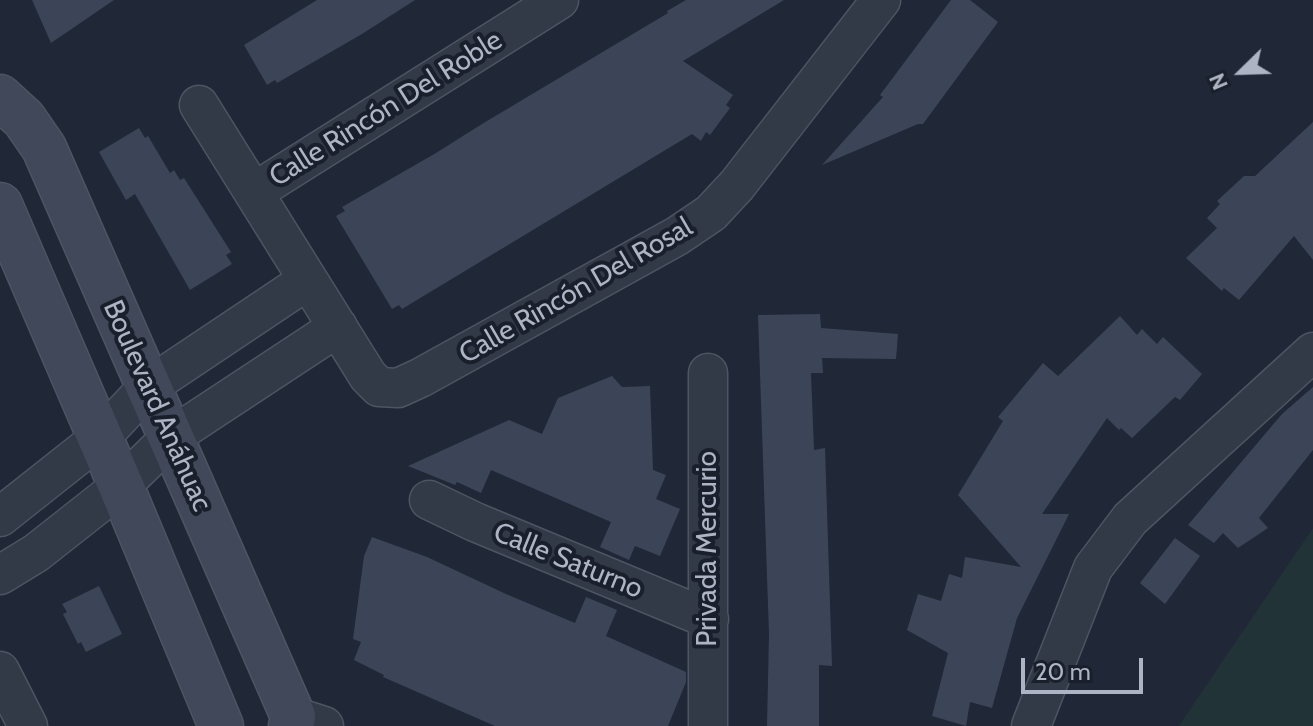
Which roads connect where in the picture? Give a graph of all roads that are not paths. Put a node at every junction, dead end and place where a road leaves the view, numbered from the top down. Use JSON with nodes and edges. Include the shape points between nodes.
{"nodes":[{"id":1,"x":559,"y":0,"type":"edge"},
{"id":2,"x":881,"y":0,"type":"edge"},
{"id":3,"x":0,"y":97,"type":"edge"},
{"id":4,"x":199,"y":105,"type":"dead end"},
{"id":5,"x":254,"y":192,"type":"junction"},
{"id":6,"x":0,"y":205,"type":"edge"},
{"id":7,"x":308,"y":280,"type":"junction"},
{"id":8,"x":338,"y":327,"type":"junction"},
{"id":9,"x":1313,"y":352,"type":"edge"},
{"id":10,"x":708,"y":373,"type":"dead end"},
{"id":11,"x":148,"y":387,"type":"junction"},
{"id":12,"x":101,"y":437,"type":"junction"},
{"id":13,"x":171,"y":437,"type":"junction"},
{"id":14,"x":121,"y":486,"type":"junction"},
{"id":15,"x":429,"y":500,"type":"dead end"},
{"id":16,"x":0,"y":517,"type":"edge"},
{"id":17,"x":0,"y":575,"type":"edge"},
{"id":18,"x":709,"y":619,"type":"junction"},
{"id":19,"x":268,"y":659,"type":"junction"},
{"id":20,"x":0,"y":671,"type":"edge"},
{"id":21,"x":213,"y":707,"type":"edge"},
{"id":22,"x":303,"y":723,"type":"edge"},
{"id":23,"x":28,"y":726,"type":"edge"},
{"id":24,"x":708,"y":726,"type":"edge"},
{"id":25,"x":1031,"y":726,"type":"edge"}],
"edges":[{"from":1,"to":5,"type":"street","name":"Calle Rincón Del Roble"},
{"from":2,"to":8,"type":"street","name":"Calle Rincón Del Rosal","via":[[737,185],[711,213],[677,236],[398,388],[379,387],[368,376]]},
{"from":3,"to":11,"type":"street","name":"Boulevard Anáhuac","via":[[44,148]]},
{"from":4,"to":5,"type":"street"},
{"from":5,"to":7,"type":"street"},
{"from":6,"to":12,"type":"street"},
{"from":7,"to":8,"type":"street"},
{"from":7,"to":11,"type":"street"},
{"from":8,"to":13,"type":"street"},
{"from":9,"to":25,"type":"street","via":[[1130,519],[1093,568]]},
{"from":10,"to":18,"type":"street","name":"Privada Mercurio"},
{"from":11,"to":12,"type":"street"},
{"from":11,"to":13,"type":"street","name":"Boulevard Anáhuac"},
{"from":12,"to":14,"type":"street"},
{"from":12,"to":16,"type":"street"},
{"from":13,"to":14,"type":"street"},
{"from":13,"to":19,"type":"street","name":"Boulevard Anáhuac"},
{"from":14,"to":17,"type":"street"},
{"from":14,"to":21,"type":"street"},
{"from":15,"to":18,"type":"street","name":"Calle Saturno"},
{"from":18,"to":24,"type":"street","name":"Privada Mercurio"},
{"from":19,"to":21,"type":"street"},
{"from":19,"to":22,"type":"street","name":"Boulevard Anáhuac"},
{"from":20,"to":23,"type":"street"}]}
